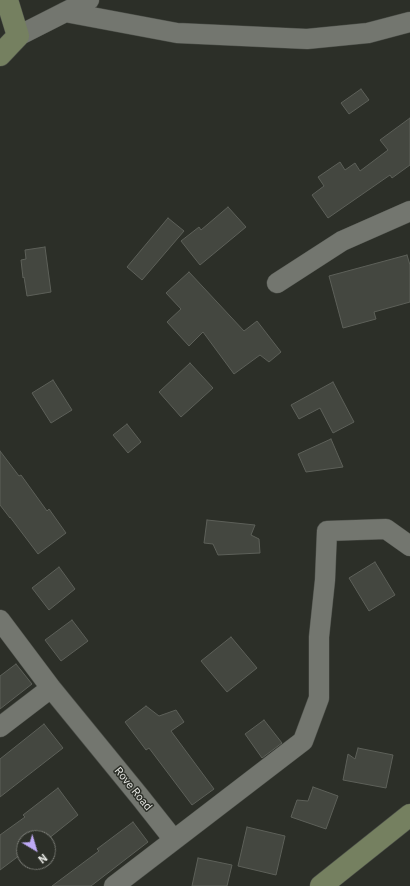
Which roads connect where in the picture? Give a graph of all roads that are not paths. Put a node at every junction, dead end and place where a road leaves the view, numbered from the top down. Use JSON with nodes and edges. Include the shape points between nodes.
{"nodes":[{"id":1,"x":7,"y":0,"type":"edge"},
{"id":2,"x":89,"y":0,"type":"edge"},
{"id":3,"x":65,"y":12,"type":"junction"},
{"id":4,"x":410,"y":22,"type":"edge"},
{"id":5,"x":18,"y":36,"type":"junction"},
{"id":6,"x":0,"y":55,"type":"edge"},
{"id":7,"x":410,"y":211,"type":"edge"},
{"id":8,"x":277,"y":283,"type":"dead end"},
{"id":9,"x":410,"y":546,"type":"edge"},
{"id":10,"x":0,"y":620,"type":"edge"},
{"id":11,"x":48,"y":684,"type":"junction"},
{"id":12,"x":0,"y":726,"type":"edge"},
{"id":13,"x":410,"y":815,"type":"edge"},
{"id":14,"x":174,"y":840,"type":"junction"},
{"id":15,"x":114,"y":886,"type":"edge"},
{"id":16,"x":321,"y":886,"type":"edge"}],
"edges":[{"from":1,"to":5,"type":"main road"},
{"from":2,"to":3,"type":"street"},
{"from":3,"to":4,"type":"street","via":[[176,33],[307,39],[368,33]]},
{"from":3,"to":5,"type":"street"},
{"from":5,"to":6,"type":"main road"},
{"from":7,"to":8,"type":"street","via":[[342,241]]},
{"from":9,"to":14,"type":"street","via":[[386,529],[327,531],[319,637],[319,698],[303,741]]},
{"from":10,"to":11,"type":"street","name":"Rove Road"},
{"from":11,"to":12,"type":"street"},
{"from":11,"to":14,"type":"street","name":"Rove Road"},
{"from":13,"to":16,"type":"main road"},
{"from":14,"to":15,"type":"street"}]}
